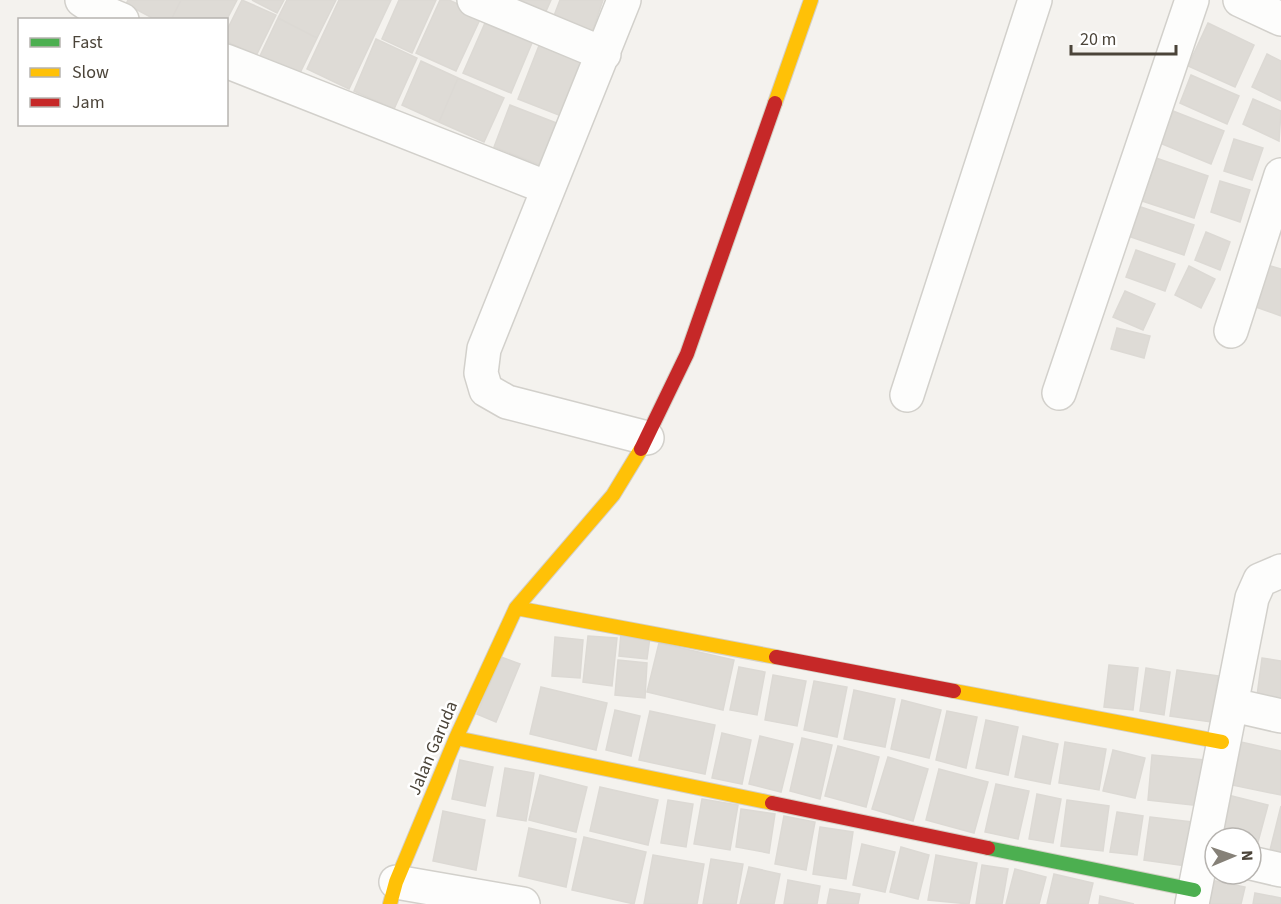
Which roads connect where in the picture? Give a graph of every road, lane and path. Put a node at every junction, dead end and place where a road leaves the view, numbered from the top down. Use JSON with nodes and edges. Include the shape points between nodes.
{"nodes":[{"id":1,"x":82,"y":0,"type":"edge"},
{"id":2,"x":474,"y":0,"type":"edge"},
{"id":3,"x":624,"y":0,"type":"edge"},
{"id":4,"x":811,"y":0,"type":"edge"},
{"id":5,"x":1035,"y":0,"type":"edge"},
{"id":6,"x":1192,"y":0,"type":"edge"},
{"id":7,"x":1239,"y":0,"type":"edge"},
{"id":8,"x":117,"y":18,"type":"edge"},
{"id":9,"x":1281,"y":19,"type":"edge"},
{"id":10,"x":604,"y":54,"type":"junction"},
{"id":11,"x":228,"y":62,"type":"edge"},
{"id":12,"x":1281,"y":175,"type":"edge"},
{"id":13,"x":548,"y":188,"type":"junction"},
{"id":14,"x":1231,"y":331,"type":"dead end"},
{"id":15,"x":1059,"y":393,"type":"dead end"},
{"id":16,"x":907,"y":395,"type":"dead end"},
{"id":17,"x":647,"y":438,"type":"junction"},
{"id":18,"x":1281,"y":571,"type":"edge"},
{"id":19,"x":516,"y":608,"type":"junction"},
{"id":20,"x":1233,"y":705,"type":"junction"},
{"id":21,"x":1281,"y":717,"type":"edge"},
{"id":22,"x":456,"y":738,"type":"junction"},
{"id":23,"x":1222,"y":742,"type":"junction"},
{"id":24,"x":1212,"y":826,"type":"edge"},
{"id":25,"x":1263,"y":866,"type":"edge"},
{"id":26,"x":1203,"y":870,"type":"edge"},
{"id":27,"x":1281,"y":870,"type":"edge"},
{"id":28,"x":393,"y":893,"type":"edge"},
{"id":29,"x":1193,"y":897,"type":"edge"},
{"id":30,"x":523,"y":904,"type":"edge"}],
"edges":[{"from":1,"to":8,"type":"street"},
{"from":2,"to":10,"type":"street"},
{"from":3,"to":10,"type":"street"},
{"from":4,"to":17,"type":"street","name":"Jalan Garuda","via":[[687,354]]},
{"from":5,"to":16,"type":"street"},
{"from":6,"to":15,"type":"street"},
{"from":7,"to":9,"type":"street"},
{"from":10,"to":13,"type":"street"},
{"from":11,"to":13,"type":"street"},
{"from":12,"to":14,"type":"street"},
{"from":13,"to":17,"type":"street","via":[[484,349],[481,373],[486,390],[507,402]]},
{"from":17,"to":19,"type":"street","name":"Jalan Garuda","via":[[613,495]]},
{"from":18,"to":20,"type":"street","via":[[1260,580],[1252,598]]},
{"from":19,"to":22,"type":"street","name":"Jalan Garuda"},
{"from":19,"to":23,"type":"street"},
{"from":20,"to":21,"type":"street"},
{"from":20,"to":23,"type":"street"},
{"from":22,"to":28,"type":"street","name":"Jalan Garuda"},
{"from":22,"to":29,"type":"street"},
{"from":23,"to":24,"type":"street"},
{"from":25,"to":27,"type":"street"},
{"from":26,"to":29,"type":"street"},
{"from":28,"to":30,"type":"street"}]}
